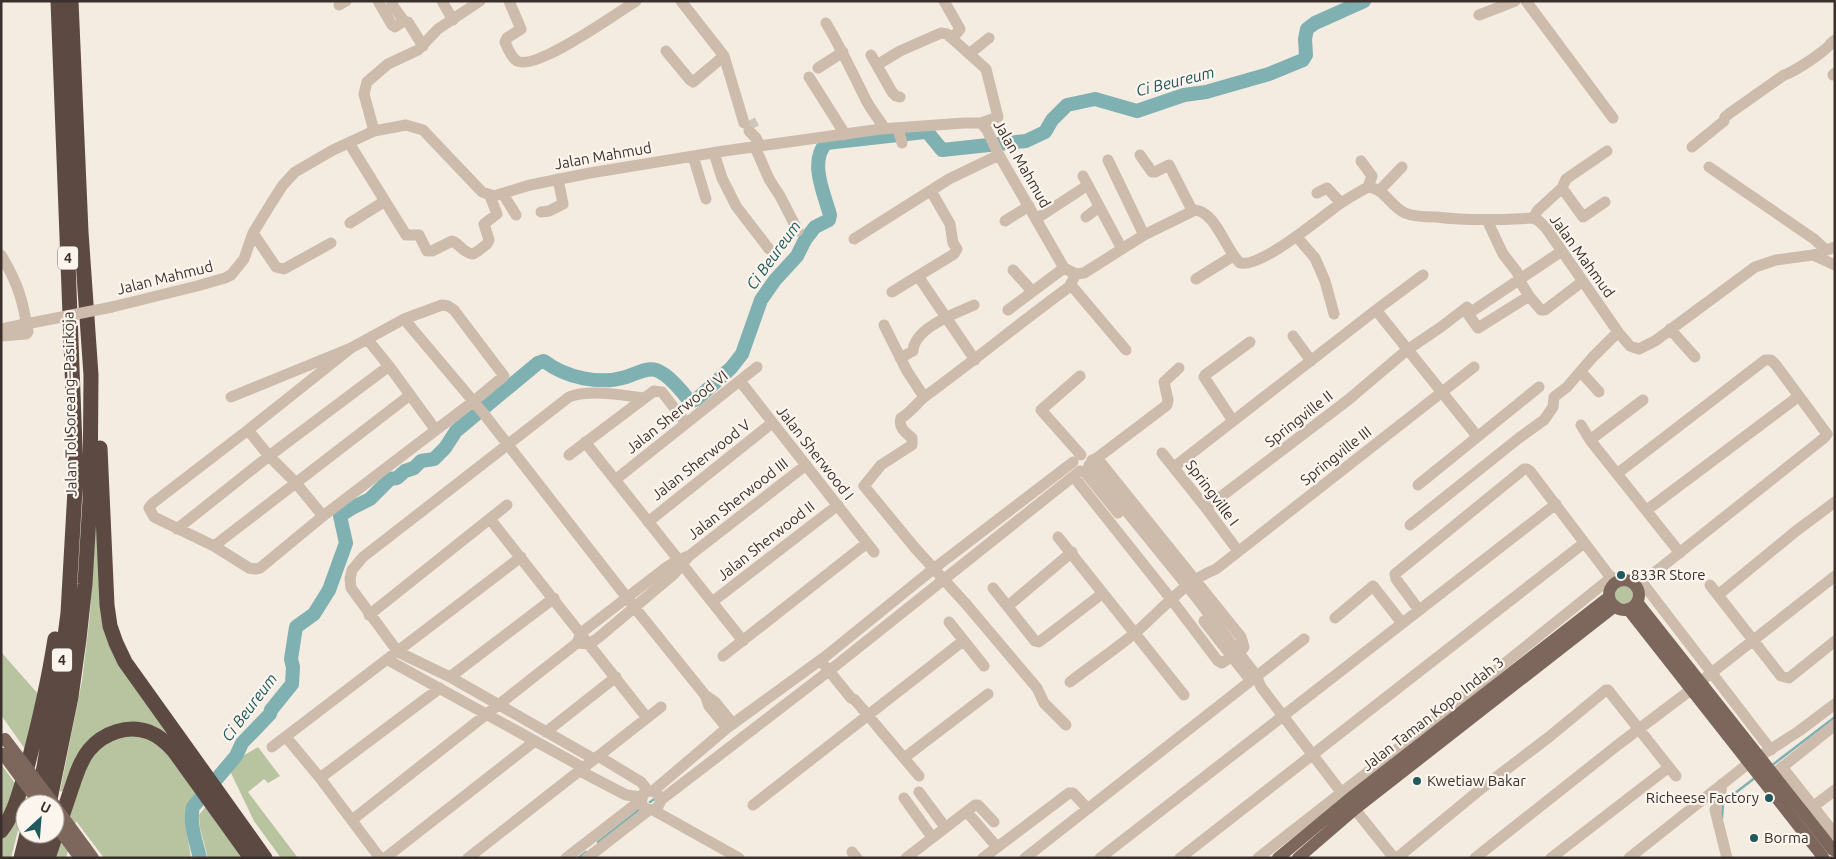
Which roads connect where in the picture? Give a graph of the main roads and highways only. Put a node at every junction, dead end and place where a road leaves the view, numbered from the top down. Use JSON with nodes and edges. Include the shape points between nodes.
{"nodes":[{"id":1,"x":58,"y":1,"type":"edge"},
{"id":2,"x":71,"y":1,"type":"edge"},
{"id":3,"x":91,"y":375,"type":"junction"},
{"id":4,"x":75,"y":515,"type":"junction"},
{"id":5,"x":1622,"y":604,"type":"junction"},
{"id":6,"x":3,"y":736,"type":"edge"},
{"id":7,"x":2,"y":753,"type":"edge"},
{"id":8,"x":1765,"y":765,"type":"junction"},
{"id":9,"x":195,"y":768,"type":"junction"},
{"id":10,"x":33,"y":794,"type":"edge"},
{"id":11,"x":37,"y":794,"type":"edge"},
{"id":12,"x":46,"y":794,"type":"edge"},
{"id":13,"x":51,"y":794,"type":"edge"},
{"id":14,"x":1348,"y":801,"type":"junction"},
{"id":15,"x":219,"y":802,"type":"junction"},
{"id":16,"x":65,"y":823,"type":"edge"},
{"id":17,"x":1,"y":831,"type":"edge"},
{"id":18,"x":65,"y":834,"type":"edge"},
{"id":19,"x":24,"y":844,"type":"edge"},
{"id":20,"x":38,"y":844,"type":"edge"},
{"id":21,"x":83,"y":852,"type":"edge"},
{"id":22,"x":1828,"y":853,"type":"edge"},
{"id":23,"x":21,"y":858,"type":"edge"},
{"id":24,"x":35,"y":858,"type":"edge"},
{"id":25,"x":48,"y":858,"type":"edge"},
{"id":26,"x":94,"y":858,"type":"edge"},
{"id":27,"x":251,"y":858,"type":"edge"},
{"id":28,"x":265,"y":858,"type":"edge"},
{"id":29,"x":1278,"y":858,"type":"edge"},
{"id":30,"x":1298,"y":858,"type":"edge"}],
"edges":[{"from":1,"to":4,"type":"highway","name":"Jalan Tol Soreang–Pasirkoja","number":"4","via":[[74,409]]},
{"from":2,"to":3,"type":"highway","name":"Jalan Tol Soreang–Pasirkoja","number":"4"},
{"from":3,"to":9,"type":"highway","via":[[99,434],[110,626],[125,662]]},
{"from":3,"to":13,"type":"highway","name":"Jalan Tol Soreang–Pasirkoja","number":"4","via":[[90,499],[85,584],[71,697]]},
{"from":4,"to":11,"type":"highway","name":"Jalan Tol Soreang–Pasirkoja","number":"4","via":[[60,674]]},
{"from":4,"to":17,"type":"highway","via":[[38,726],[16,804],[10,820]]},
{"from":5,"to":5,"type":"main road","name":"Jalan Taman Kopo Indah 3","via":[[1611,588],[1613,580],[1638,583],[1639,593]]},
{"from":5,"to":8,"type":"main road","via":[[1701,681]]},
{"from":5,"to":14,"type":"main road","name":"Jalan Taman Kopo Indah 3"},
{"from":5,"to":14,"type":"main road","name":"Jalan Taman Kopo Indah 3","via":[[1436,726]]},
{"from":6,"to":12,"type":"main road","bridge":true},
{"from":7,"to":10,"type":"main road","bridge":true},
{"from":8,"to":22,"type":"main road"},
{"from":8,"to":22,"type":"main road","via":[[1808,810]]},
{"from":9,"to":15,"type":"highway"},
{"from":9,"to":25,"type":"highway","via":[[164,740],[149,732],[134,729],[117,731],[102,738],[89,750],[80,766]]},
{"from":14,"to":29,"type":"main road","name":"Jalan Taman Kopo Indah 3"},
{"from":14,"to":30,"type":"main road","name":"Jalan Taman Kopo Indah 3"},
{"from":15,"to":27,"type":"highway"},
{"from":15,"to":28,"type":"highway"},
{"from":16,"to":21,"type":"main road","bridge":true},
{"from":18,"to":21,"type":"main road","bridge":true},
{"from":19,"to":23,"type":"highway"},
{"from":20,"to":24,"type":"highway"},
{"from":21,"to":26,"type":"main road"}]}
